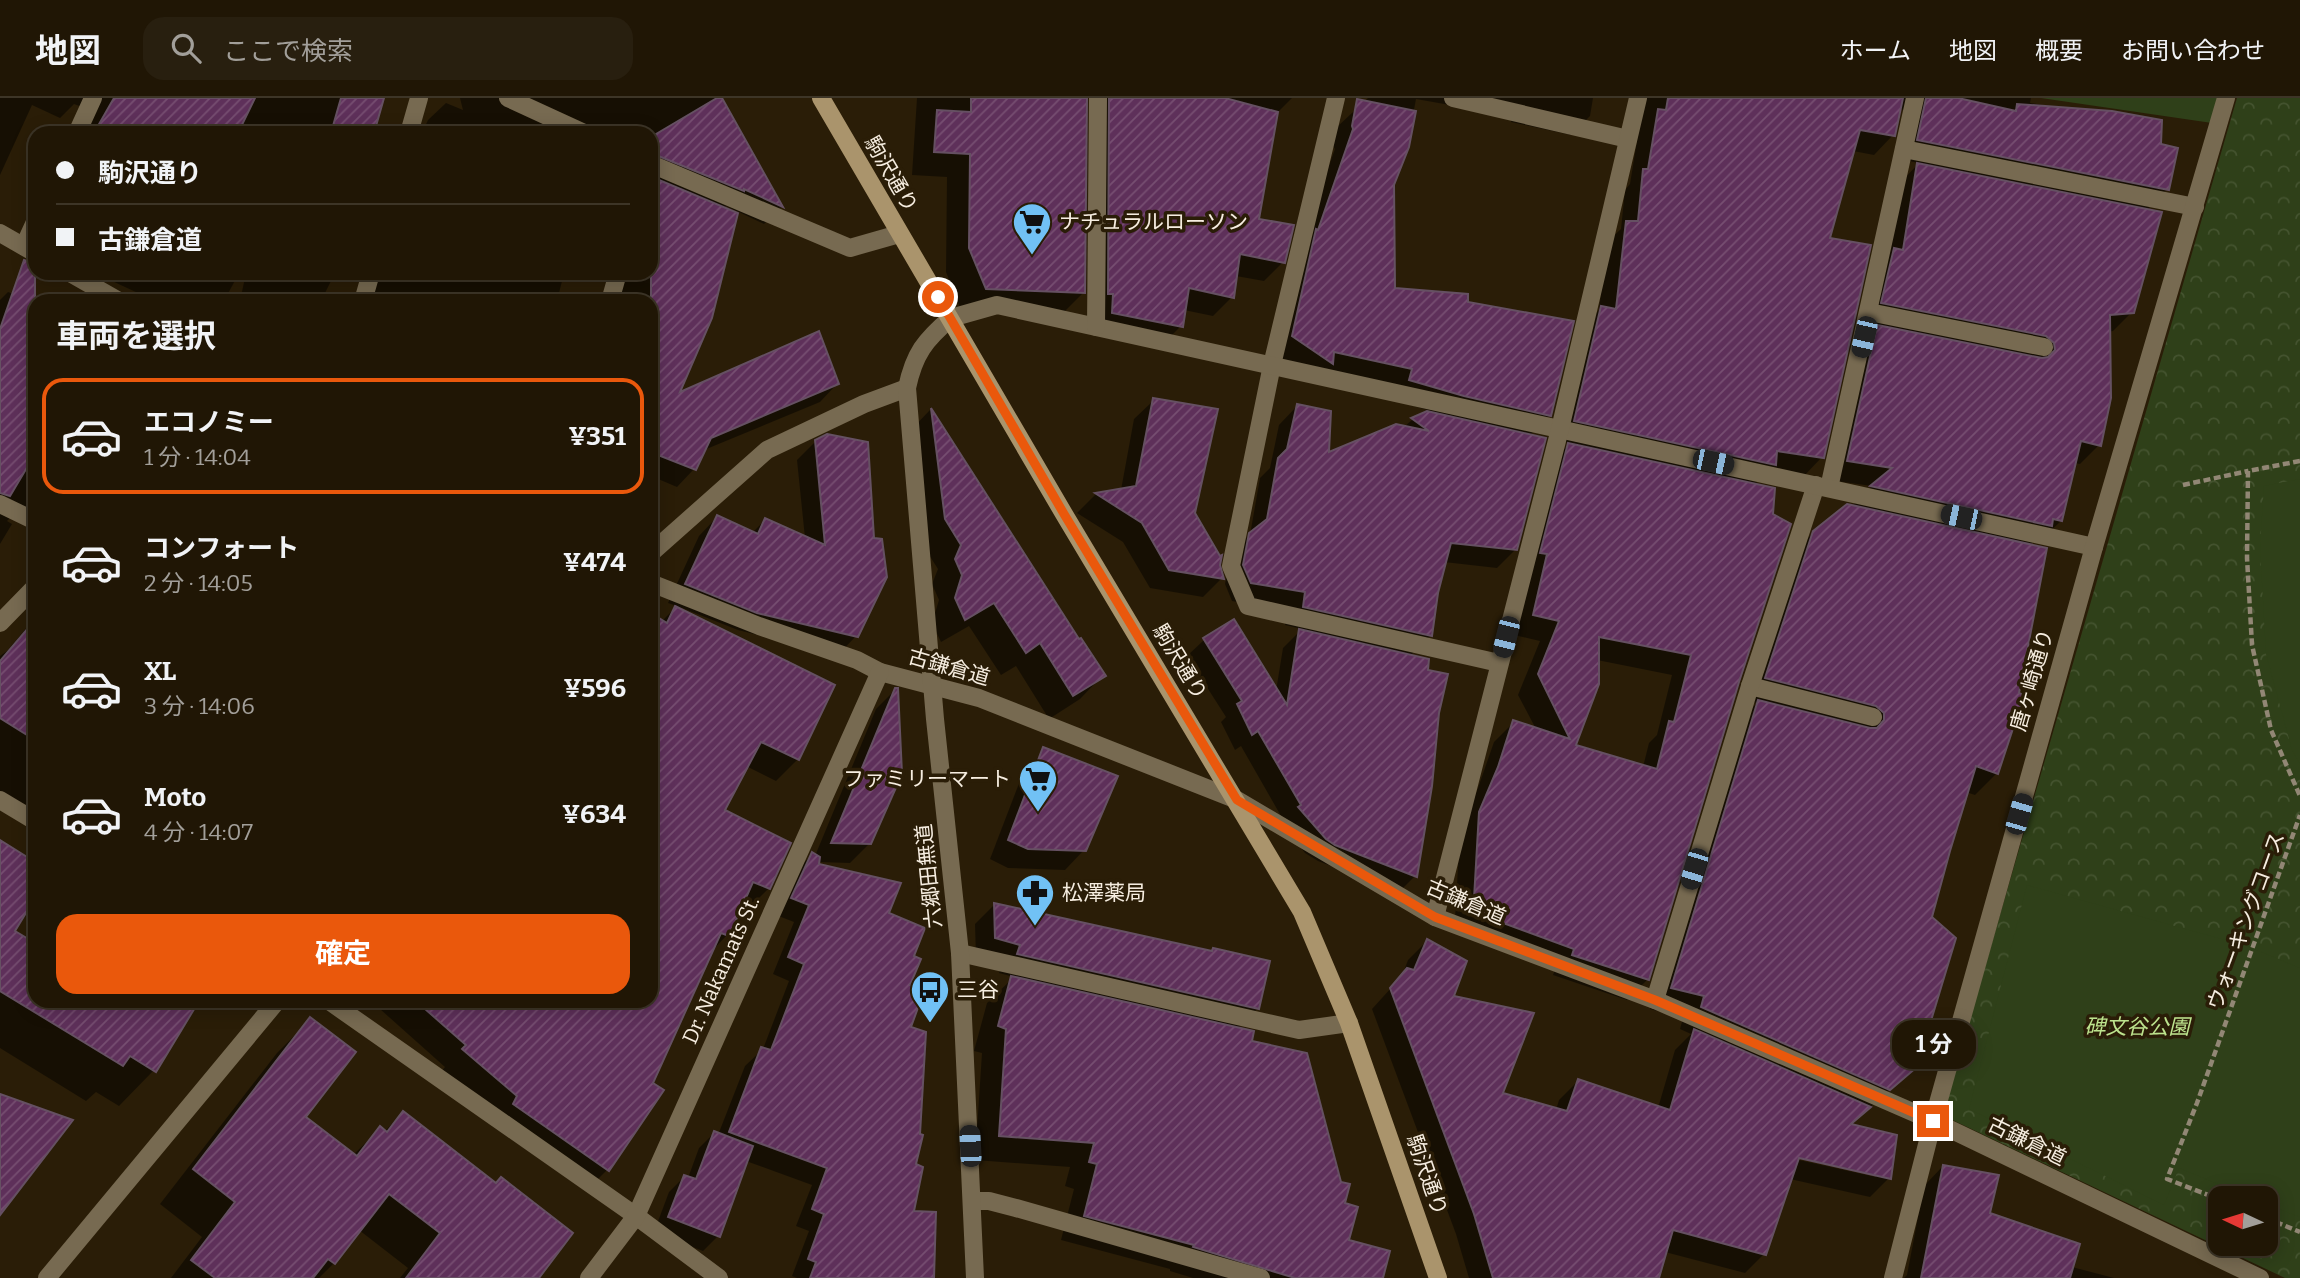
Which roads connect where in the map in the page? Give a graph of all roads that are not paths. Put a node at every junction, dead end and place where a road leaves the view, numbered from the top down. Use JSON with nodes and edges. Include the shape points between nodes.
{"nodes":[{"id":1,"x":93,"y":98,"type":"edge"},
{"id":2,"x":419,"y":98,"type":"edge"},
{"id":3,"x":508,"y":98,"type":"edge"},
{"id":4,"x":821,"y":98,"type":"edge"},
{"id":5,"x":1098,"y":98,"type":"edge"},
{"id":6,"x":1336,"y":98,"type":"edge"},
{"id":7,"x":1453,"y":98,"type":"edge"},
{"id":8,"x":1638,"y":98,"type":"edge"},
{"id":9,"x":1915,"y":98,"type":"edge"},
{"id":10,"x":2226,"y":98,"type":"edge"},
{"id":11,"x":80,"y":126,"type":"edge"},
{"id":12,"x":412,"y":126,"type":"edge"},
{"id":13,"x":569,"y":126,"type":"edge"},
{"id":14,"x":1628,"y":139,"type":"junction"},
{"id":15,"x":1904,"y":149,"type":"junction"},
{"id":16,"x":658,"y":167,"type":"edge"},
{"id":17,"x":2195,"y":207,"type":"junction"},
{"id":18,"x":0,"y":233,"type":"edge"},
{"id":19,"x":899,"y":234,"type":"junction"},
{"id":20,"x":28,"y":249,"type":"edge"},
{"id":21,"x":82,"y":280,"type":"edge"},
{"id":22,"x":107,"y":294,"type":"edge"},
{"id":23,"x":1869,"y":312,"type":"junction"},
{"id":24,"x":951,"y":318,"type":"junction"},
{"id":25,"x":1096,"y":327,"type":"junction"},
{"id":26,"x":2044,"y":347,"type":"dead end"},
{"id":27,"x":1272,"y":365,"type":"junction"},
{"id":28,"x":907,"y":388,"type":"junction"},
{"id":29,"x":1559,"y":429,"type":"junction"},
{"id":30,"x":1823,"y":486,"type":"junction"},
{"id":31,"x":0,"y":504,"type":"edge"},
{"id":32,"x":28,"y":518,"type":"edge"},
{"id":33,"x":658,"y":547,"type":"edge"},
{"id":34,"x":2094,"y":547,"type":"junction"},
{"id":35,"x":658,"y":586,"type":"edge"},
{"id":36,"x":28,"y":594,"type":"edge"},
{"id":37,"x":0,"y":624,"type":"edge"},
{"id":38,"x":1499,"y":663,"type":"junction"},
{"id":39,"x":880,"y":672,"type":"junction"},
{"id":40,"x":933,"y":684,"type":"junction"},
{"id":41,"x":1750,"y":686,"type":"junction"},
{"id":42,"x":1872,"y":717,"type":"dead end"},
{"id":43,"x":0,"y":800,"type":"edge"},
{"id":44,"x":1237,"y":800,"type":"junction"},
{"id":45,"x":28,"y":817,"type":"edge"},
{"id":46,"x":1435,"y":917,"type":"junction"},
{"id":47,"x":960,"y":953,"type":"junction"},
{"id":48,"x":1655,"y":1000,"type":"junction"},
{"id":49,"x":271,"y":1008,"type":"edge"},
{"id":50,"x":339,"y":1008,"type":"edge"},
{"id":51,"x":1349,"y":1023,"type":"junction"},
{"id":52,"x":1933,"y":1121,"type":"junction"},
{"id":53,"x":972,"y":1201,"type":"junction"},
{"id":54,"x":636,"y":1216,"type":"junction"},
{"id":55,"x":47,"y":1278,"type":"edge"},
{"id":56,"x":589,"y":1278,"type":"edge"},
{"id":57,"x":719,"y":1278,"type":"edge"},
{"id":58,"x":975,"y":1278,"type":"edge"},
{"id":59,"x":1261,"y":1278,"type":"edge"},
{"id":60,"x":1438,"y":1278,"type":"edge"},
{"id":61,"x":1893,"y":1278,"type":"edge"},
{"id":62,"x":2260,"y":1278,"type":"edge"}],
"edges":[{"from":1,"to":11,"type":"street"},
{"from":2,"to":12,"type":"street"},
{"from":3,"to":13,"type":"street"},
{"from":4,"to":19,"type":"main road","name":"駒沢通り"},
{"from":5,"to":25,"type":"street"},
{"from":6,"to":27,"type":"street"},
{"from":7,"to":14,"type":"street"},
{"from":8,"to":14,"type":"street"},
{"from":9,"to":15,"type":"street"},
{"from":10,"to":17,"type":"street","name":"唐ヶ崎通り"},
{"from":14,"to":29,"type":"street"},
{"from":15,"to":17,"type":"street"},
{"from":15,"to":23,"type":"street"},
{"from":16,"to":19,"type":"street","via":[[850,248]]},
{"from":17,"to":34,"type":"street","name":"唐ヶ崎通り"},
{"from":18,"to":20,"type":"street"},
{"from":19,"to":24,"type":"main road","name":"駒沢通り"},
{"from":21,"to":22,"type":"street"},
{"from":23,"to":26,"type":"street"},
{"from":23,"to":30,"type":"street"},
{"from":24,"to":25,"type":"street","via":[[997,305]]},
{"from":24,"to":28,"type":"street","name":"六郷田無道","via":[[928,337],[912,363]]},
{"from":24,"to":44,"type":"main road","name":"駒沢通り"},
{"from":25,"to":27,"type":"street"},
{"from":27,"to":29,"type":"street"},
{"from":27,"to":38,"type":"street","via":[[1231,566],[1248,606]]},
{"from":28,"to":33,"type":"street","via":[[767,450]]},
{"from":28,"to":40,"type":"street","name":"六郷田無道"},
{"from":29,"to":30,"type":"street"},
{"from":29,"to":38,"type":"street"},
{"from":30,"to":34,"type":"street"},
{"from":30,"to":41,"type":"street"},
{"from":31,"to":32,"type":"street"},
{"from":34,"to":52,"type":"street","name":"唐ヶ崎通り"},
{"from":35,"to":39,"type":"street","name":"古鎌倉道"},
{"from":36,"to":37,"type":"street"},
{"from":38,"to":46,"type":"street"},
{"from":39,"to":40,"type":"street","name":"古鎌倉道"},
{"from":39,"to":54,"type":"street","name":"Dr. Nakamats St."},
{"from":40,"to":44,"type":"street","name":"古鎌倉道"},
{"from":40,"to":47,"type":"street","name":"六郷田無道"},
{"from":41,"to":42,"type":"street"},
{"from":41,"to":48,"type":"street"},
{"from":43,"to":45,"type":"street"},
{"from":44,"to":46,"type":"street","name":"古鎌倉道"},
{"from":44,"to":51,"type":"main road","name":"駒沢通り","via":[[1302,912]]},
{"from":46,"to":48,"type":"street","name":"古鎌倉道"},
{"from":47,"to":51,"type":"street","via":[[1299,1030]]},
{"from":47,"to":53,"type":"street","name":"六郷田無道"},
{"from":48,"to":52,"type":"street","name":"古鎌倉道"},
{"from":49,"to":55,"type":"street"},
{"from":50,"to":54,"type":"street"},
{"from":51,"to":60,"type":"main road","name":"駒沢通り"},
{"from":52,"to":61,"type":"street","name":"唐ヶ崎通り"},
{"from":52,"to":62,"type":"street","name":"古鎌倉道"},
{"from":53,"to":58,"type":"street","name":"六郷田無道"},
{"from":53,"to":59,"type":"street","via":[[989,1201]]},
{"from":54,"to":56,"type":"street","name":"Dr. Nakamats St."},
{"from":54,"to":57,"type":"street"}]}
